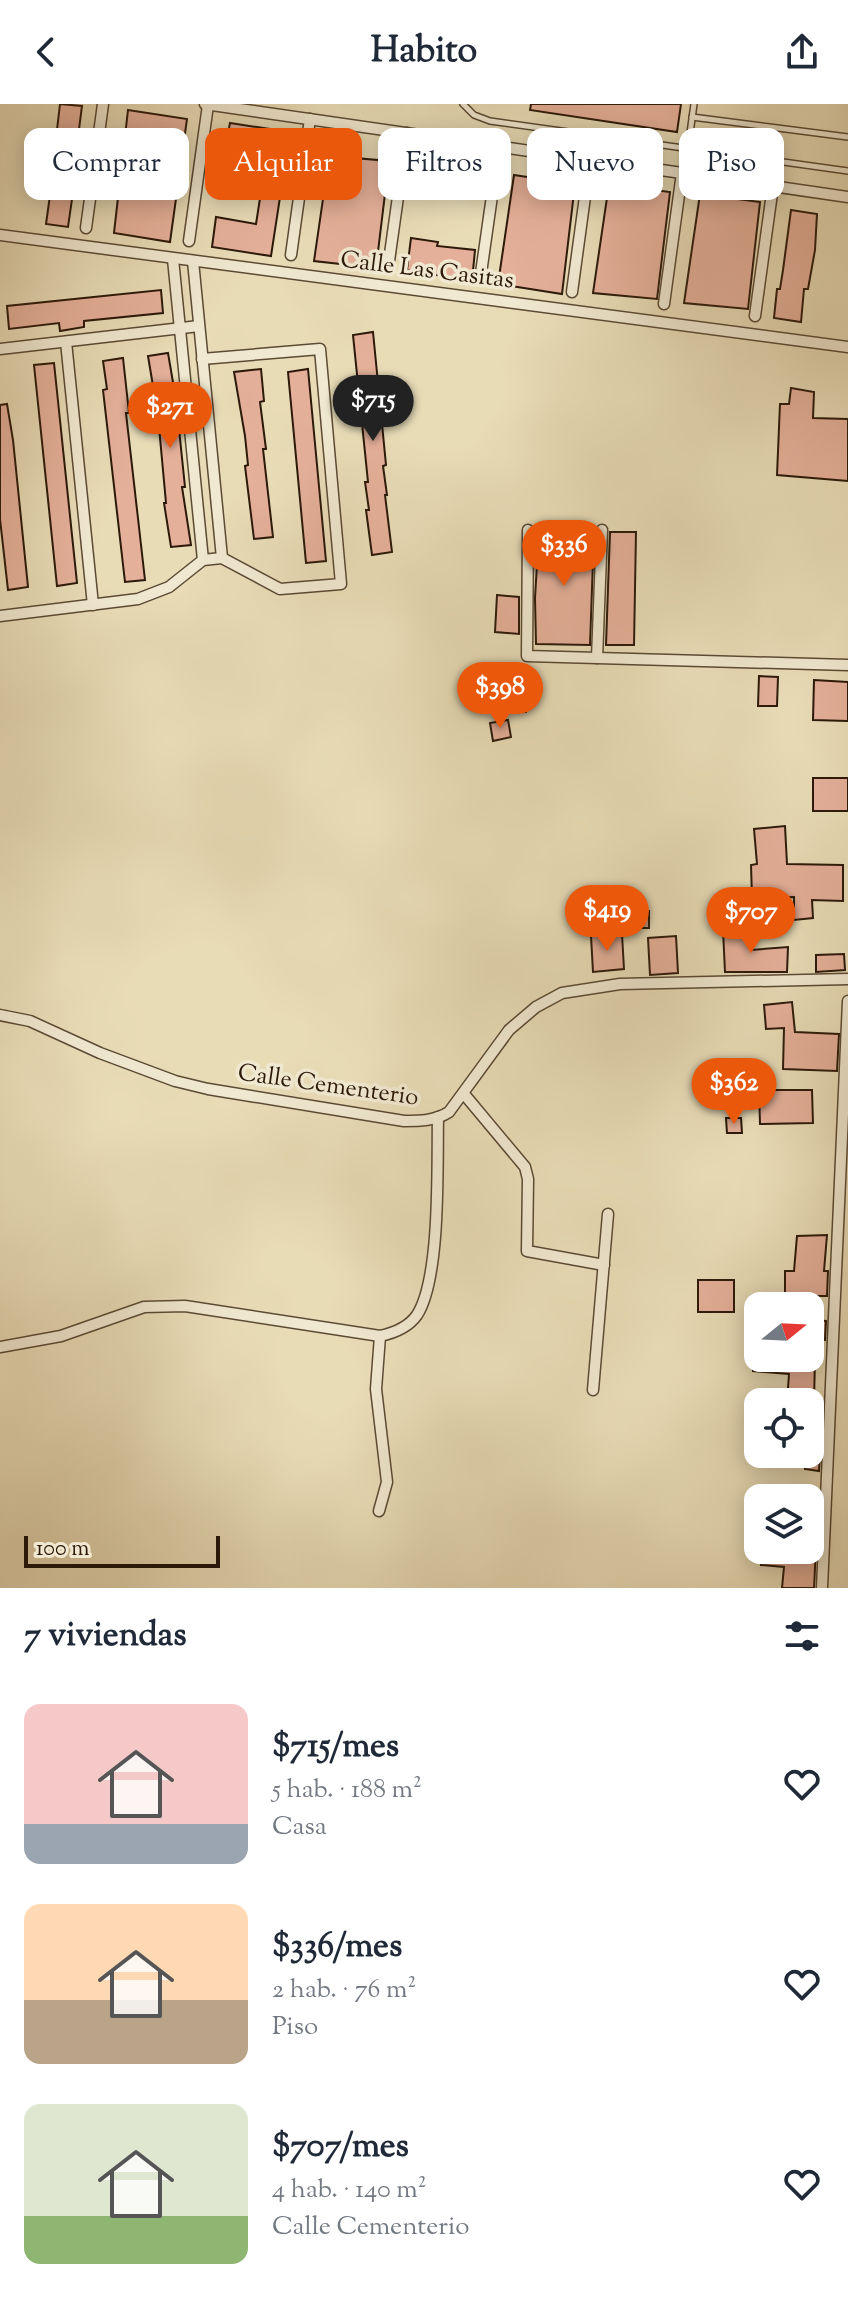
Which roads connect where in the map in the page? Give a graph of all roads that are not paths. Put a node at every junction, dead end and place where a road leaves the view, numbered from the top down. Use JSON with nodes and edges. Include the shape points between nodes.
{"nodes":[{"id":1,"x":103,"y":104,"type":"edge"},
{"id":2,"x":207,"y":104,"type":"edge"},
{"id":3,"x":463,"y":104,"type":"edge"},
{"id":4,"x":694,"y":104,"type":"edge"},
{"id":5,"x":692,"y":117,"type":"junction"},
{"id":6,"x":310,"y":119,"type":"junction"},
{"id":7,"x":691,"y":128,"type":"edge"},
{"id":8,"x":378,"y":129,"type":"edge"},
{"id":9,"x":848,"y":137,"type":"edge"},
{"id":10,"x":679,"y":147,"type":"edge"},
{"id":11,"x":784,"y":162,"type":"edge"},
{"id":12,"x":848,"y":171,"type":"edge"},
{"id":13,"x":784,"y":188,"type":"edge"},
{"id":14,"x":679,"y":195,"type":"edge"},
{"id":15,"x":848,"y":197,"type":"edge"},
{"id":16,"x":398,"y":200,"type":"edge"},
{"id":17,"x":491,"y":200,"type":"edge"},
{"id":18,"x":585,"y":200,"type":"edge"},
{"id":19,"x":771,"y":200,"type":"edge"},
{"id":20,"x":86,"y":228,"type":"dead end"},
{"id":21,"x":0,"y":235,"type":"edge"},
{"id":22,"x":189,"y":241,"type":"dead end"},
{"id":23,"x":291,"y":255,"type":"dead end"},
{"id":24,"x":173,"y":259,"type":"junction"},
{"id":25,"x":193,"y":261,"type":"junction"},
{"id":26,"x":388,"y":268,"type":"dead end"},
{"id":27,"x":480,"y":280,"type":"dead end"},
{"id":28,"x":572,"y":292,"type":"dead end"},
{"id":29,"x":664,"y":304,"type":"dead end"},
{"id":30,"x":755,"y":316,"type":"dead end"},
{"id":31,"x":199,"y":326,"type":"junction"},
{"id":32,"x":180,"y":328,"type":"junction"},
{"id":33,"x":66,"y":342,"type":"junction"},
{"id":34,"x":848,"y":347,"type":"edge"},
{"id":35,"x":0,"y":349,"type":"edge"},
{"id":36,"x":202,"y":359,"type":"junction"},
{"id":37,"x":528,"y":530,"type":"dead end"},
{"id":38,"x":602,"y":530,"type":"dead end"},
{"id":39,"x":222,"y":558,"type":"junction"},
{"id":40,"x":203,"y":560,"type":"junction"},
{"id":41,"x":93,"y":605,"type":"junction"},
{"id":42,"x":0,"y":616,"type":"edge"},
{"id":43,"x":597,"y":658,"type":"junction"},
{"id":44,"x":848,"y":665,"type":"edge"},
{"id":45,"x":848,"y":979,"type":"edge"},
{"id":46,"x":848,"y":1001,"type":"edge"},
{"id":47,"x":0,"y":1015,"type":"edge"},
{"id":48,"x":464,"y":1094,"type":"junction"},
{"id":49,"x":438,"y":1117,"type":"junction"},
{"id":50,"x":608,"y":1214,"type":"dead end"},
{"id":51,"x":604,"y":1265,"type":"junction"},
{"id":52,"x":380,"y":1336,"type":"junction"},
{"id":53,"x":0,"y":1347,"type":"edge"},
{"id":54,"x":593,"y":1390,"type":"dead end"},
{"id":55,"x":379,"y":1511,"type":"dead end"},
{"id":56,"x":822,"y":1588,"type":"edge"}],
"edges":[{"from":1,"to":20,"type":"street"},
{"from":2,"to":6,"type":"street"},
{"from":2,"to":22,"type":"street"},
{"from":3,"to":10,"type":"lane","via":[[490,121]]},
{"from":4,"to":5,"type":"lane"},
{"from":5,"to":7,"type":"lane"},
{"from":5,"to":9,"type":"lane"},
{"from":6,"to":8,"type":"street"},
{"from":6,"to":23,"type":"street"},
{"from":11,"to":12,"type":"lane"},
{"from":13,"to":15,"type":"street"},
{"from":14,"to":29,"type":"street"},
{"from":16,"to":26,"type":"street"},
{"from":17,"to":27,"type":"street"},
{"from":18,"to":28,"type":"street"},
{"from":19,"to":30,"type":"street"},
{"from":21,"to":24,"type":"street","name":"Calle Las Casitas"},
{"from":24,"to":25,"type":"street","name":"Calle Las Casitas"},
{"from":24,"to":32,"type":"street"},
{"from":25,"to":31,"type":"street"},
{"from":25,"to":34,"type":"street","name":"Calle Las Casitas"},
{"from":31,"to":32,"type":"street"},
{"from":31,"to":36,"type":"street"},
{"from":32,"to":33,"type":"street"},
{"from":32,"to":40,"type":"street"},
{"from":33,"to":35,"type":"street"},
{"from":33,"to":41,"type":"street"},
{"from":36,"to":39,"type":"street"},
{"from":36,"to":39,"type":"street","via":[[320,349],[341,584],[280,589]]},
{"from":37,"to":43,"type":"street","via":[[527,656]]},
{"from":38,"to":43,"type":"street"},
{"from":39,"to":40,"type":"street"},
{"from":40,"to":41,"type":"street","via":[[158,593]]},
{"from":41,"to":42,"type":"street"},
{"from":43,"to":44,"type":"street"},
{"from":45,"to":48,"type":"street","name":"Calle Cementerio","via":[[620,984],[574,990],[522,1018]]},
{"from":46,"to":56,"type":"street"},
{"from":47,"to":49,"type":"street","name":"Calle Cementerio","via":[[30,1021],[124,1062],[208,1089],[404,1121]]},
{"from":48,"to":49,"type":"street","name":"Calle Cementerio"},
{"from":48,"to":51,"type":"street","via":[[525,1167],[527,1251]]},
{"from":49,"to":52,"type":"street","via":[[435,1243],[421,1307],[409,1323]]},
{"from":50,"to":51,"type":"street"},
{"from":51,"to":54,"type":"street"},
{"from":52,"to":53,"type":"street","via":[[156,1305],[61,1336]]},
{"from":52,"to":55,"type":"street","via":[[376,1389],[387,1482]]}]}
